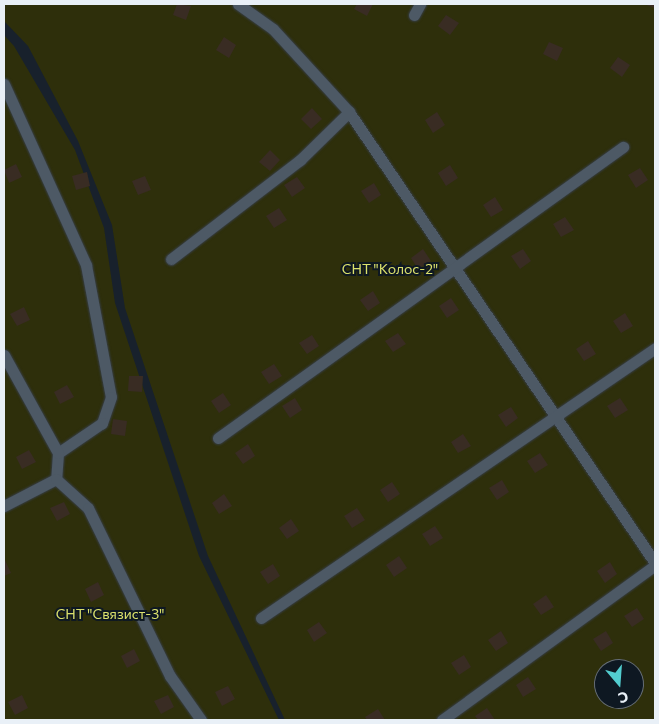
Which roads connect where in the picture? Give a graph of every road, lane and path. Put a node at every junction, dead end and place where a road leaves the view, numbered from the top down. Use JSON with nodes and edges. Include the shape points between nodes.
{"nodes":[{"id":1,"x":238,"y":4,"type":"edge"},
{"id":2,"x":420,"y":4,"type":"edge"},
{"id":3,"x":414,"y":16,"type":"dead end"},
{"id":4,"x":4,"y":84,"type":"edge"},
{"id":5,"x":349,"y":112,"type":"junction"},
{"id":6,"x":623,"y":147,"type":"dead end"},
{"id":7,"x":171,"y":259,"type":"dead end"},
{"id":8,"x":455,"y":270,"type":"junction"},
{"id":9,"x":655,"y":348,"type":"edge"},
{"id":10,"x":4,"y":356,"type":"edge"},
{"id":11,"x":555,"y":417,"type":"junction"},
{"id":12,"x":218,"y":438,"type":"dead end"},
{"id":13,"x":58,"y":453,"type":"junction"},
{"id":14,"x":56,"y":479,"type":"junction"},
{"id":15,"x":4,"y":506,"type":"edge"},
{"id":16,"x":655,"y":564,"type":"edge"},
{"id":17,"x":261,"y":618,"type":"dead end"},
{"id":18,"x":201,"y":720,"type":"edge"},
{"id":19,"x":442,"y":720,"type":"edge"}],
"edges":[{"from":1,"to":5,"type":"lane","via":[[274,29]]},
{"from":2,"to":3,"type":"lane"},
{"from":4,"to":13,"type":"lane","via":[[86,265],[111,398],[102,422]]},
{"from":5,"to":7,"type":"lane","via":[[292,166]]},
{"from":5,"to":8,"type":"lane"},
{"from":6,"to":8,"type":"lane"},
{"from":8,"to":11,"type":"lane"},
{"from":8,"to":12,"type":"lane"},
{"from":9,"to":11,"type":"lane"},
{"from":10,"to":13,"type":"lane"},
{"from":11,"to":16,"type":"lane"},
{"from":11,"to":17,"type":"lane"},
{"from":13,"to":14,"type":"lane"},
{"from":14,"to":15,"type":"lane"},
{"from":14,"to":18,"type":"lane","via":[[88,508],[170,676]]},
{"from":16,"to":19,"type":"lane"}]}
